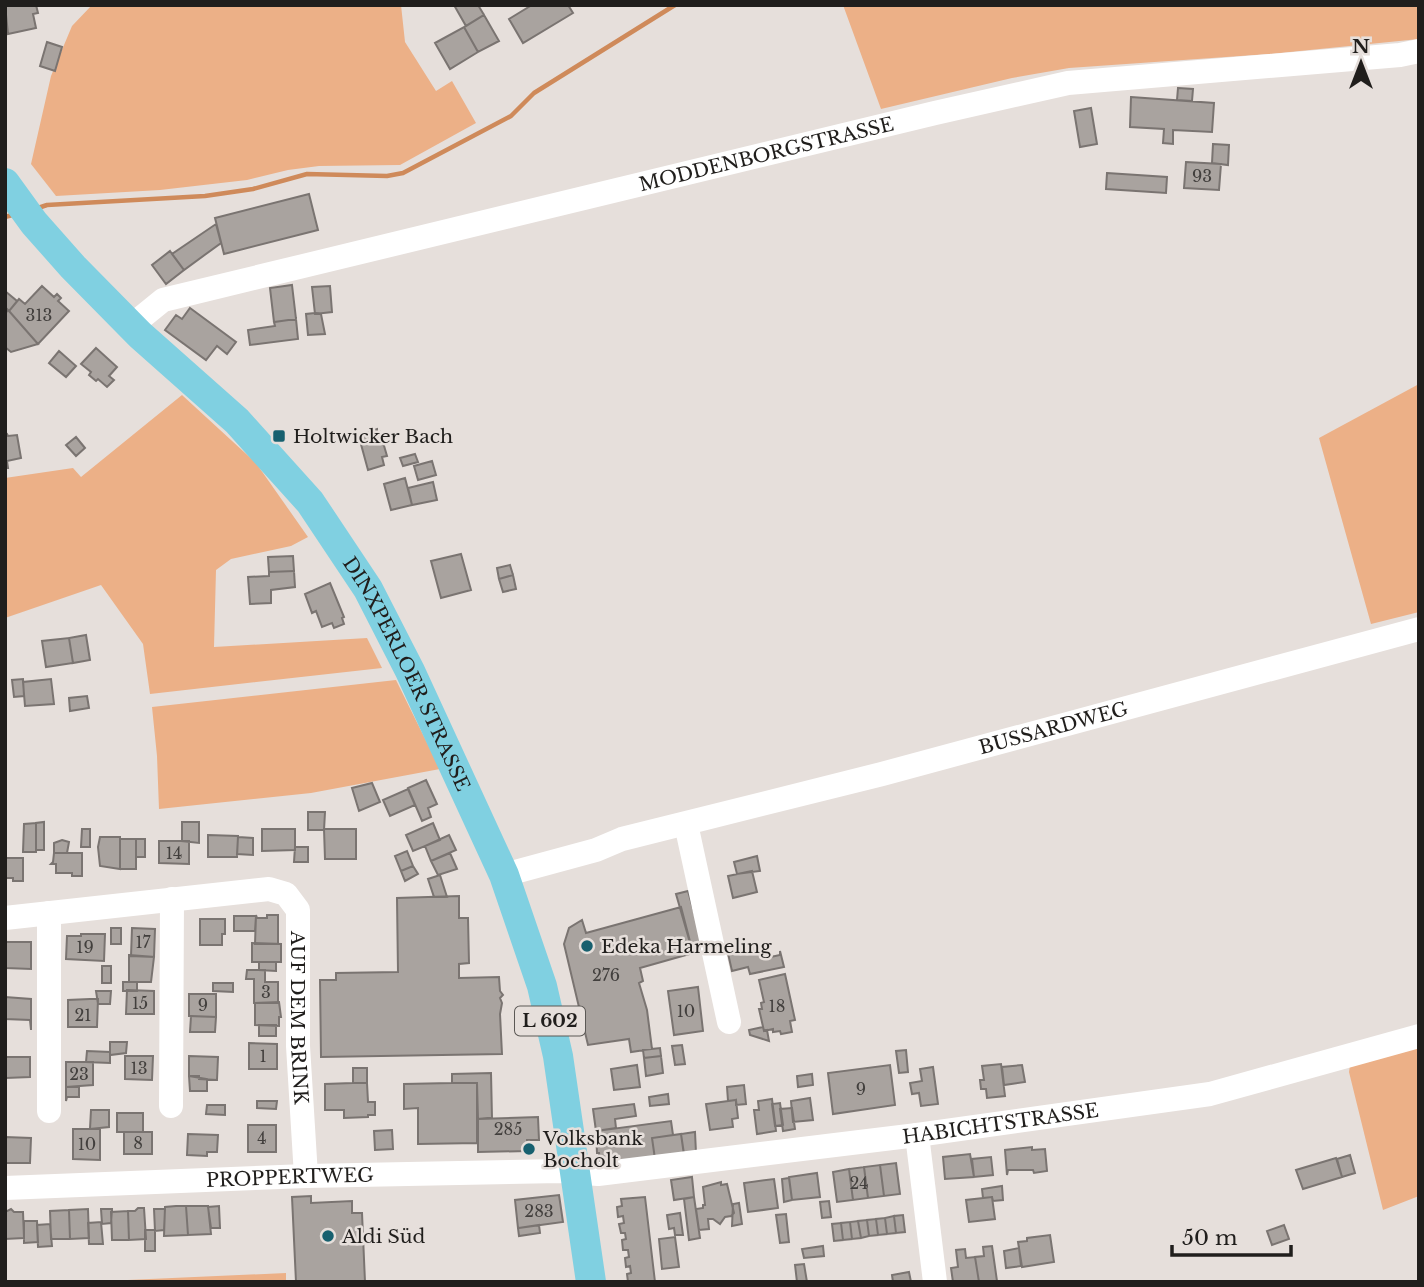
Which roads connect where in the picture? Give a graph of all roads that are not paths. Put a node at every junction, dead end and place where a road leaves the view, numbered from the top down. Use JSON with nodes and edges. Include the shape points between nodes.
{"nodes":[{"id":1,"x":1419,"y":51,"type":"edge"},
{"id":2,"x":11,"y":191,"type":"edge"},
{"id":3,"x":131,"y":326,"type":"junction"},
{"id":4,"x":1419,"y":629,"type":"edge"},
{"id":5,"x":686,"y":824,"type":"junction"},
{"id":6,"x":504,"y":875,"type":"junction"},
{"id":7,"x":172,"y":900,"type":"junction"},
{"id":8,"x":48,"y":913,"type":"junction"},
{"id":9,"x":5,"y":918,"type":"edge"},
{"id":10,"x":729,"y":1022,"type":"dead end"},
{"id":11,"x":1419,"y":1036,"type":"edge"},
{"id":12,"x":171,"y":1107,"type":"dead end"},
{"id":13,"x":48,"y":1111,"type":"dead end"},
{"id":14,"x":917,"y":1135,"type":"junction"},
{"id":15,"x":575,"y":1172,"type":"junction"},
{"id":16,"x":306,"y":1176,"type":"junction"},
{"id":17,"x":5,"y":1188,"type":"edge"},
{"id":18,"x":591,"y":1282,"type":"edge"},
{"id":19,"x":935,"y":1282,"type":"edge"}],
"edges":[{"from":1,"to":3,"type":"street","name":"MODDENBORGSTRASSE","via":[[1068,83],[163,300]]},
{"from":2,"to":3,"type":"main road","name":"DINXPERLOER STRASSE","number":"L 602","via":[[73,267]]},
{"from":3,"to":6,"type":"main road","name":"DINXPERLOER STRASSE","number":"L 602","via":[[237,421],[310,502],[344,549],[410,671]]},
{"from":4,"to":5,"type":"street","name":"BUSSARDWEG"},
{"from":5,"to":6,"type":"street","name":"BUSSARDWEG"},
{"from":5,"to":10,"type":"street"},
{"from":6,"to":15,"type":"main road","name":"DINXPERLOER STRASSE","number":"L 602","via":[[542,986],[558,1056]]},
{"from":7,"to":8,"type":"street","name":"AUF DEM BRINK"},
{"from":7,"to":12,"type":"street"},
{"from":7,"to":16,"type":"street","name":"AUF DEM BRINK","via":[[269,889],[286,894],[299,910],[298,1046]]},
{"from":8,"to":9,"type":"street","name":"AUF DEM BRINK"},
{"from":8,"to":13,"type":"street"},
{"from":11,"to":14,"type":"street","name":"HABICHTSTRASSE","via":[[1210,1094]]},
{"from":14,"to":15,"type":"street","name":"HABICHTSTRASSE","via":[[598,1174]]},
{"from":14,"to":19,"type":"street"},
{"from":15,"to":16,"type":"street","name":"PROPPERTWEG"},
{"from":15,"to":18,"type":"main road","name":"DINXPERLOER STRASSE","number":"L 602"},
{"from":16,"to":17,"type":"street","name":"PROPPERTWEG"}]}
